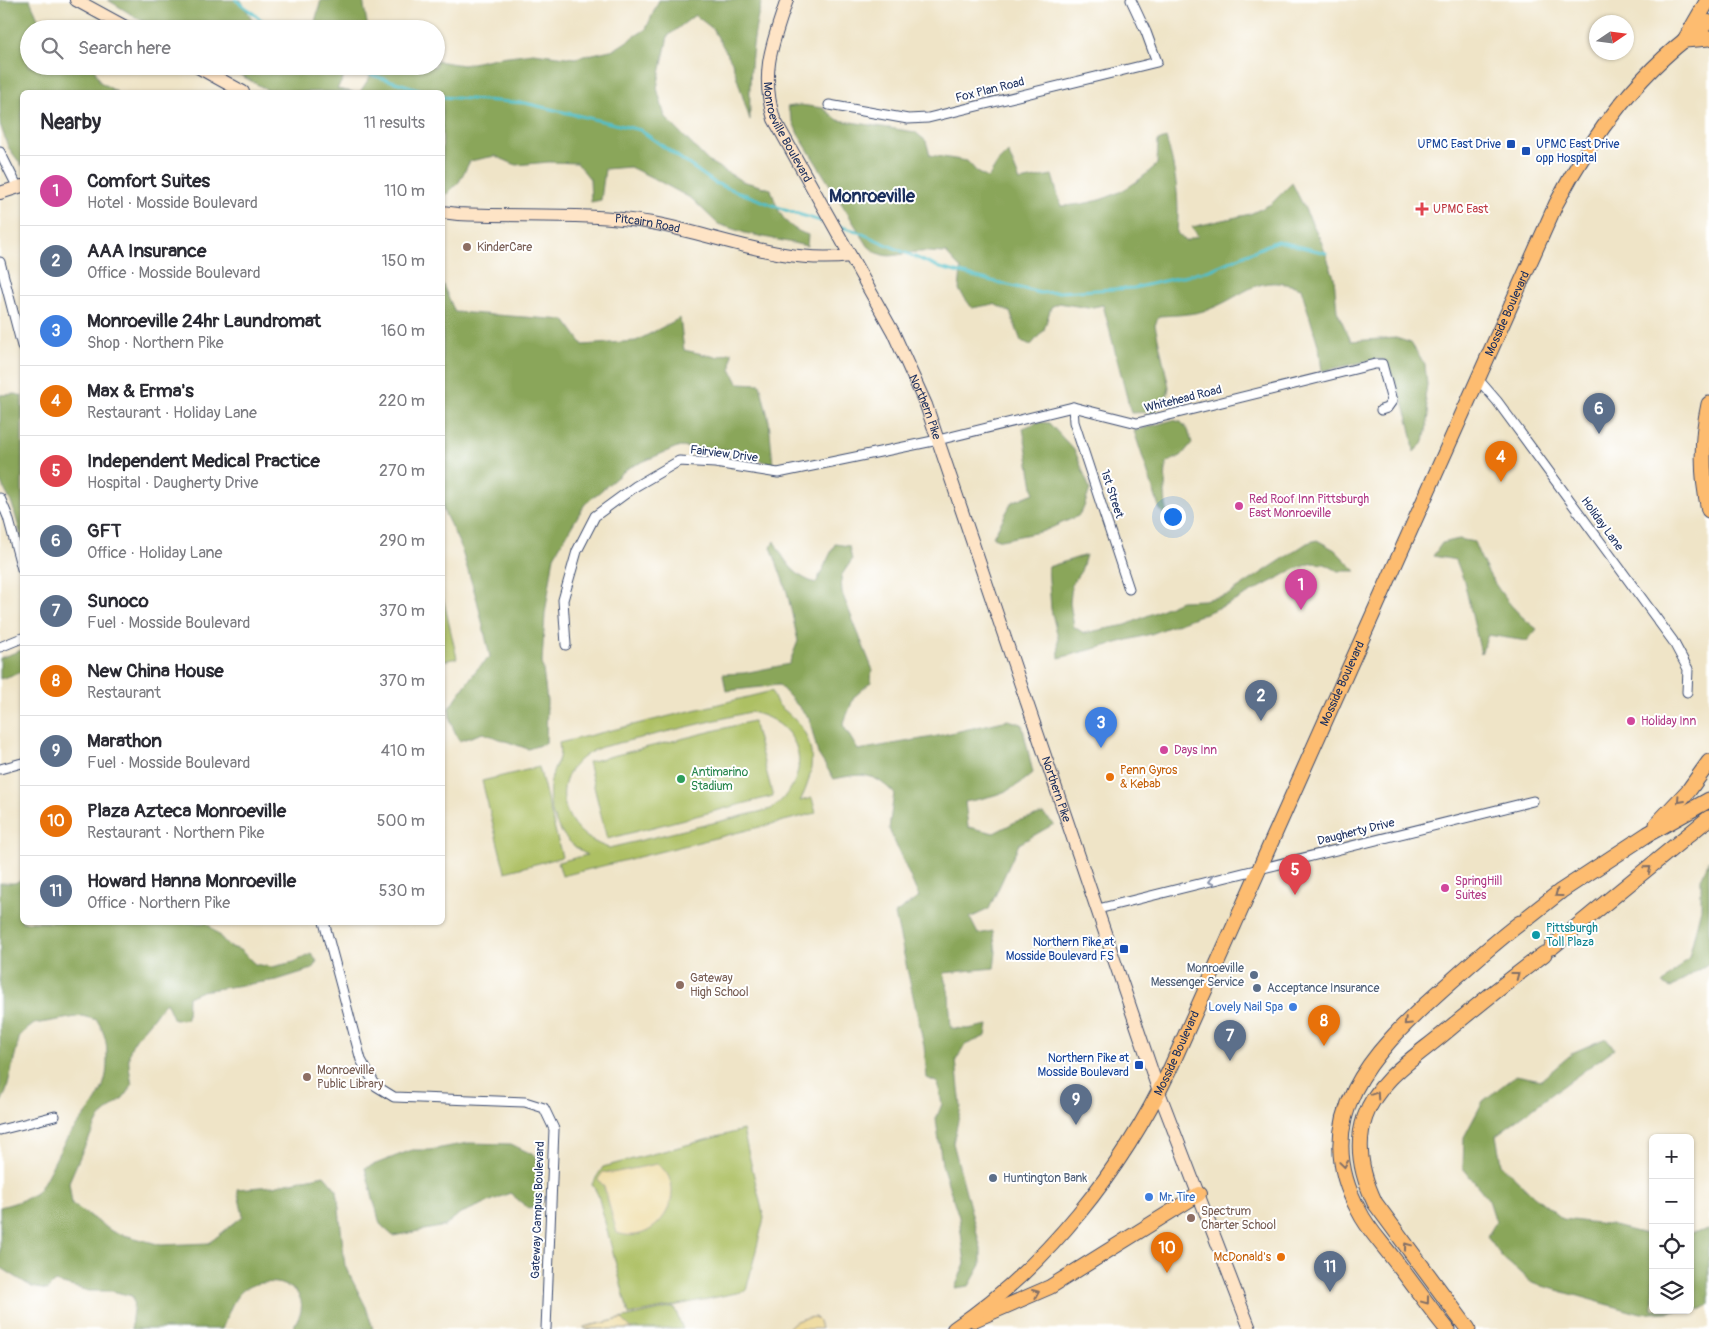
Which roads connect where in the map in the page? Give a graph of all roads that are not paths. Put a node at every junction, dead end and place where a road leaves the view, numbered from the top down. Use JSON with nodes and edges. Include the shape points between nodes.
{"nodes":[{"id":1,"x":76,"y":0,"type":"edge"},
{"id":2,"x":787,"y":0,"type":"edge"},
{"id":3,"x":1131,"y":0,"type":"edge"},
{"id":4,"x":1708,"y":0,"type":"edge"},
{"id":5,"x":113,"y":20,"type":"edge"},
{"id":6,"x":1709,"y":22,"type":"edge"},
{"id":7,"x":1709,"y":38,"type":"edge"},
{"id":8,"x":1685,"y":40,"type":"junction"},
{"id":9,"x":212,"y":75,"type":"edge"},
{"id":10,"x":239,"y":90,"type":"edge"},
{"id":11,"x":829,"y":105,"type":"dead end"},
{"id":12,"x":0,"y":152,"type":"edge"},
{"id":13,"x":20,"y":187,"type":"edge"},
{"id":14,"x":0,"y":193,"type":"edge"},
{"id":15,"x":445,"y":212,"type":"edge"},
{"id":16,"x":850,"y":256,"type":"junction"},
{"id":17,"x":0,"y":262,"type":"edge"},
{"id":18,"x":20,"y":338,"type":"edge"},
{"id":19,"x":1478,"y":379,"type":"junction"},
{"id":20,"x":1709,"y":404,"type":"edge"},
{"id":21,"x":1073,"y":407,"type":"junction"},
{"id":22,"x":1381,"y":410,"type":"dead end"},
{"id":23,"x":938,"y":440,"type":"junction"},
{"id":24,"x":0,"y":498,"type":"edge"},
{"id":25,"x":1709,"y":510,"type":"edge"},
{"id":26,"x":20,"y":562,"type":"edge"},
{"id":27,"x":1129,"y":589,"type":"dead end"},
{"id":28,"x":20,"y":639,"type":"edge"},
{"id":29,"x":566,"y":645,"type":"dead end"},
{"id":30,"x":0,"y":647,"type":"edge"},
{"id":31,"x":1687,"y":692,"type":"dead end"},
{"id":32,"x":1709,"y":762,"type":"edge"},
{"id":33,"x":20,"y":764,"type":"edge"},
{"id":34,"x":0,"y":769,"type":"edge"},
{"id":35,"x":1709,"y":800,"type":"edge"},
{"id":36,"x":1533,"y":801,"type":"dead end"},
{"id":37,"x":1709,"y":818,"type":"edge"},
{"id":38,"x":1709,"y":828,"type":"edge"},
{"id":39,"x":1648,"y":834,"type":"junction"},
{"id":40,"x":1687,"y":836,"type":"junction"},
{"id":41,"x":1258,"y":870,"type":"junction"},
{"id":42,"x":1098,"y":909,"type":"junction"},
{"id":43,"x":325,"y":925,"type":"edge"},
{"id":44,"x":1160,"y":1092,"type":"junction"},
{"id":45,"x":55,"y":1116,"type":"dead end"},
{"id":46,"x":0,"y":1130,"type":"edge"},
{"id":47,"x":1199,"y":1194,"type":"junction"},
{"id":48,"x":1458,"y":1313,"type":"junction"},
{"id":49,"x":954,"y":1328,"type":"edge"},
{"id":50,"x":1446,"y":1328,"type":"edge"},
{"id":51,"x":546,"y":1329,"type":"edge"},
{"id":52,"x":1250,"y":1329,"type":"edge"},
{"id":53,"x":1468,"y":1329,"type":"edge"},
{"id":54,"x":1476,"y":1329,"type":"edge"}],
"edges":[{"from":1,"to":5,"type":"main road"},
{"from":2,"to":16,"type":"main road","name":"Monroeville Boulevard","via":[[768,60],[770,105],[781,134]]},
{"from":3,"to":11,"type":"street","name":"Fox Plan Road","via":[[1156,62],[928,118],[908,119]]},
{"from":4,"to":8,"type":"highway"},
{"from":6,"to":8,"type":"main road","name":"Mosside Boulevard"},
{"from":7,"to":8,"type":"highway"},
{"from":8,"to":19,"type":"main road","name":"Mosside Boulevard","via":[[1628,97],[1581,159],[1556,204]]},
{"from":9,"to":10,"type":"main road"},
{"from":12,"to":13,"type":"street"},
{"from":13,"to":14,"type":"main road"},
{"from":15,"to":16,"type":"main road","name":"Pitcairn Road","via":[[616,218],[819,259]]},
{"from":16,"to":23,"type":"main road","name":"Northern Pike","via":[[893,332]]},
{"from":17,"to":18,"type":"street"},
{"from":19,"to":31,"type":"street","name":"Holiday Lane","via":[[1674,641],[1688,669]]},
{"from":19,"to":41,"type":"main road","name":"Mosside Boulevard"},
{"from":20,"to":25,"type":"highway","via":[[1702,451]]},
{"from":21,"to":22,"type":"street","name":"Whitehead Road","via":[[1136,423],[1382,364],[1392,401]]},
{"from":21,"to":23,"type":"street","name":"Whitehead Road"},
{"from":21,"to":27,"type":"street","name":"1st Street","via":[[1074,422]]},
{"from":23,"to":29,"type":"street","name":"Fairview Drive","via":[[778,473],[679,461],[636,486],[596,516],[577,551],[563,600]]},
{"from":23,"to":42,"type":"main road","name":"Northern Pike"},
{"from":24,"to":26,"type":"street"},
{"from":28,"to":30,"type":"street"},
{"from":32,"to":39,"type":"highway","one_way":true,"via":[[1689,790]]},
{"from":33,"to":34,"type":"street"},
{"from":35,"to":39,"type":"highway"},
{"from":36,"to":41,"type":"street","name":"Daugherty Drive"},
{"from":37,"to":40,"type":"highway"},
{"from":38,"to":40,"type":"highway"},
{"from":39,"to":50,"type":"highway","one_way":true,"via":[[1561,891],[1492,944],[1381,1048],[1359,1080],[1350,1100],[1342,1148],[1349,1188],[1359,1212]]},
{"from":48,"to":40,"type":"highway","one_way":true,"via":[[1375,1203],[1362,1165],[1362,1128],[1372,1100],[1391,1077]]},
{"from":41,"to":42,"type":"street","name":"Daugherty Drive","one_way":true},
{"from":41,"to":44,"type":"main road","name":"Mosside Boulevard"},
{"from":42,"to":44,"type":"main road","name":"Northern Pike"},
{"from":43,"to":51,"type":"street","name":"Gateway Campus Boulevard","via":[[358,1052],[376,1086],[394,1097],[525,1102],[544,1108],[554,1129]]},
{"from":44,"to":47,"type":"main road","name":"Northern Pike"},
{"from":44,"to":49,"type":"main road","name":"Mosside Boulevard","via":[[1136,1134],[1074,1218],[1026,1272]]},
{"from":45,"to":46,"type":"street"},
{"from":49,"to":47,"type":"main road","one_way":true,"via":[[1050,1287]]},
{"from":47,"to":52,"type":"main road","name":"Northern Pike"},
{"from":48,"to":53,"type":"highway"},
{"from":48,"to":54,"type":"highway"}]}
